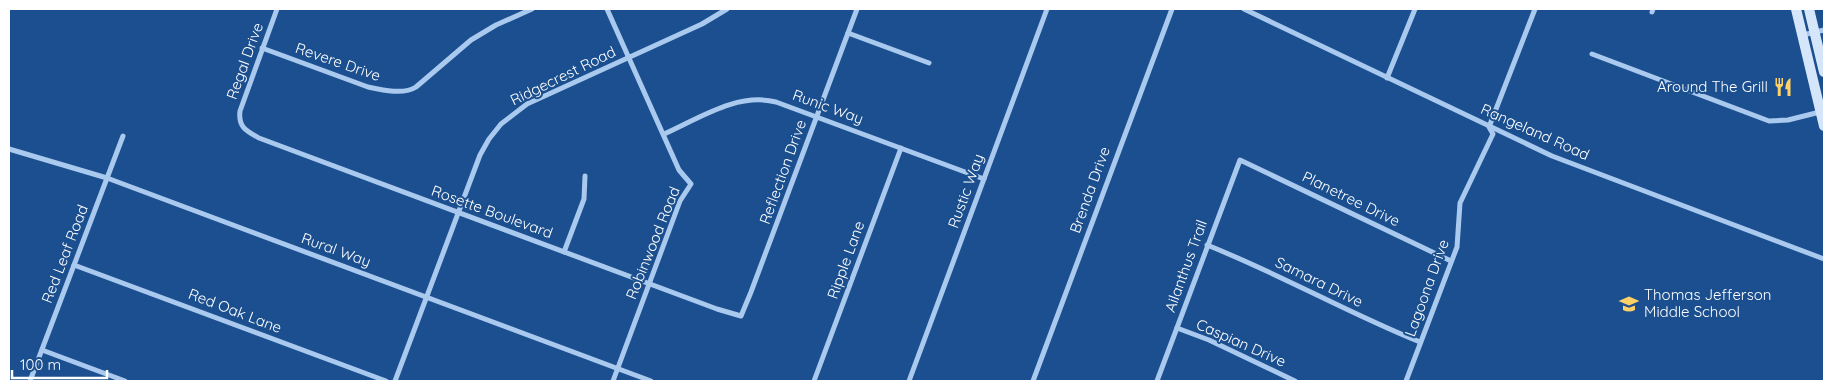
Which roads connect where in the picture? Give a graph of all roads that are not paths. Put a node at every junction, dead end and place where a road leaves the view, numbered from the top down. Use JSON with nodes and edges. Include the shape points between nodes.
{"nodes":[{"id":1,"x":277,"y":9,"type":"edge"},
{"id":2,"x":532,"y":9,"type":"edge"},
{"id":3,"x":607,"y":9,"type":"edge"},
{"id":4,"x":727,"y":9,"type":"edge"},
{"id":5,"x":857,"y":9,"type":"edge"},
{"id":6,"x":1047,"y":9,"type":"edge"},
{"id":7,"x":1172,"y":9,"type":"edge"},
{"id":8,"x":1244,"y":9,"type":"edge"},
{"id":9,"x":1415,"y":9,"type":"edge"},
{"id":10,"x":1535,"y":9,"type":"edge"},
{"id":11,"x":1796,"y":9,"type":"edge"},
{"id":12,"x":1809,"y":9,"type":"edge"},
{"id":13,"x":1820,"y":31,"type":"edge"},
{"id":14,"x":848,"y":33,"type":"junction"},
{"id":15,"x":1803,"y":35,"type":"junction"},
{"id":16,"x":262,"y":48,"type":"junction"},
{"id":17,"x":1592,"y":54,"type":"dead end"},
{"id":18,"x":628,"y":58,"type":"junction"},
{"id":19,"x":929,"y":63,"type":"dead end"},
{"id":20,"x":1824,"y":72,"type":"edge"},
{"id":21,"x":1387,"y":78,"type":"junction"},
{"id":22,"x":1823,"y":111,"type":"edge"},
{"id":23,"x":817,"y":117,"type":"junction"},
{"id":24,"x":240,"y":123,"type":"joint"},
{"id":25,"x":1824,"y":126,"type":"edge"},
{"id":26,"x":1490,"y":127,"type":"junction"},
{"id":27,"x":664,"y":134,"type":"junction"},
{"id":28,"x":123,"y":136,"type":"dead end"},
{"id":29,"x":901,"y":148,"type":"junction"},
{"id":30,"x":9,"y":149,"type":"edge"},
{"id":31,"x":1240,"y":160,"type":"joint"},
{"id":32,"x":585,"y":176,"type":"dead end"},
{"id":33,"x":107,"y":178,"type":"junction"},
{"id":34,"x":984,"y":179,"type":"junction"},
{"id":35,"x":458,"y":213,"type":"junction"},
{"id":36,"x":1207,"y":245,"type":"junction"},
{"id":37,"x":564,"y":252,"type":"junction"},
{"id":38,"x":1824,"y":258,"type":"edge"},
{"id":39,"x":1451,"y":261,"type":"junction"},
{"id":40,"x":74,"y":264,"type":"junction"},
{"id":41,"x":649,"y":284,"type":"junction"},
{"id":42,"x":427,"y":297,"type":"junction"},
{"id":43,"x":741,"y":316,"type":"joint"},
{"id":44,"x":1177,"y":328,"type":"junction"},
{"id":45,"x":1420,"y":342,"type":"junction"},
{"id":46,"x":42,"y":350,"type":"junction"},
{"id":47,"x":618,"y":369,"type":"junction"},
{"id":48,"x":30,"y":381,"type":"edge"},
{"id":49,"x":125,"y":381,"type":"edge"},
{"id":50,"x":386,"y":381,"type":"edge"},
{"id":51,"x":395,"y":381,"type":"edge"},
{"id":52,"x":612,"y":381,"type":"edge"},
{"id":53,"x":651,"y":381,"type":"edge"},
{"id":54,"x":814,"y":381,"type":"edge"},
{"id":55,"x":909,"y":381,"type":"edge"},
{"id":56,"x":1033,"y":381,"type":"edge"},
{"id":57,"x":1157,"y":381,"type":"edge"},
{"id":58,"x":1295,"y":381,"type":"edge"},
{"id":59,"x":1406,"y":381,"type":"edge"}],
"edges":[{"from":1,"to":16,"type":"street","name":"Regal Drive"},
{"from":2,"to":16,"type":"street","name":"Revere Drive","via":[[476,36],[416,87],[406,91],[368,87]]},
{"from":3,"to":18,"type":"street","name":"Robinwood Road"},
{"from":4,"to":18,"type":"street","name":"Ridgecrest Road"},
{"from":5,"to":14,"type":"street","name":"Reflection Drive"},
{"from":6,"to":34,"type":"street","name":"Rustic Way"},
{"from":7,"to":56,"type":"street","name":"Brenda Drive"},
{"from":8,"to":21,"type":"street","name":"Rangeland Road"},
{"from":9,"to":21,"type":"street"},
{"from":10,"to":26,"type":"street","name":"Lagoona Drive"},
{"from":11,"to":15,"type":"main road"},
{"from":12,"to":13,"type":"main road"},
{"from":13,"to":15,"type":"street"},
{"from":13,"to":20,"type":"main road"},
{"from":14,"to":19,"type":"street"},
{"from":14,"to":23,"type":"street","name":"Reflection Drive"},
{"from":15,"to":22,"type":"main road"},
{"from":16,"to":24,"type":"street","name":"Regal Drive","via":[[243,100]]},
{"from":17,"to":22,"type":"street","via":[[1770,121]]},
{"from":18,"to":27,"type":"street","name":"Robinwood Road"},
{"from":18,"to":35,"type":"street","name":"Ridgecrest Road","via":[[527,104],[508,118],[484,148]]},
{"from":21,"to":26,"type":"street","name":"Rangeland Road"},
{"from":22,"to":25,"type":"main road"},
{"from":23,"to":27,"type":"street","name":"Runic Way","via":[[776,102],[749,99]]},
{"from":23,"to":29,"type":"street","name":"Runic Way"},
{"from":23,"to":43,"type":"street","name":"Reflection Drive"},
{"from":24,"to":35,"type":"street","name":"Rosette Boulevard","via":[[244,130],[259,138]]},
{"from":26,"to":38,"type":"street","name":"Rangeland Road","via":[[1552,156]]},
{"from":26,"to":39,"type":"street","name":"Lagoona Drive","via":[[1493,134],[1460,203],[1459,238]]},
{"from":27,"to":41,"type":"street","name":"Robinwood Road","via":[[679,170],[691,184],[680,201]]},
{"from":28,"to":33,"type":"street","name":"Red Leaf Road"},
{"from":29,"to":34,"type":"street","name":"Runic Way"},
{"from":29,"to":54,"type":"street","name":"Ripple Lane"},
{"from":30,"to":33,"type":"street","name":"Rural Way"},
{"from":31,"to":36,"type":"street","name":"Ailanthus Trail"},
{"from":31,"to":39,"type":"street","name":"Planetree Drive"},
{"from":32,"to":37,"type":"street","via":[[584,199]]},
{"from":33,"to":40,"type":"street","name":"Red Leaf Road"},
{"from":33,"to":42,"type":"street","name":"Rural Way"},
{"from":34,"to":55,"type":"street","name":"Rustic Way"},
{"from":35,"to":37,"type":"street","name":"Rosette Boulevard"},
{"from":35,"to":42,"type":"street","name":"Ridgecrest Road"},
{"from":36,"to":44,"type":"street","name":"Ailanthus Trail"},
{"from":36,"to":45,"type":"street","name":"Samara Drive"},
{"from":37,"to":41,"type":"street","name":"Rosette Boulevard"},
{"from":39,"to":45,"type":"street","name":"Lagoona Drive"},
{"from":40,"to":46,"type":"street","name":"Red Leaf Road"},
{"from":40,"to":50,"type":"street","name":"Red Oak Lane"},
{"from":41,"to":43,"type":"street","name":"Rosette Boulevard"},
{"from":41,"to":47,"type":"street","name":"Robinwood Road"},
{"from":42,"to":47,"type":"street","name":"Rural Way"},
{"from":42,"to":51,"type":"street","name":"Ridgecrest Road"},
{"from":44,"to":57,"type":"street","name":"Ailanthus Trail"},
{"from":44,"to":58,"type":"street","name":"Caspian Drive"},
{"from":45,"to":59,"type":"street","name":"Lagoona Drive"},
{"from":46,"to":48,"type":"street","name":"Red Leaf Road"},
{"from":46,"to":49,"type":"street"},
{"from":47,"to":52,"type":"street","name":"Robinwood Road"},
{"from":47,"to":53,"type":"street","name":"Rural Way"}]}
